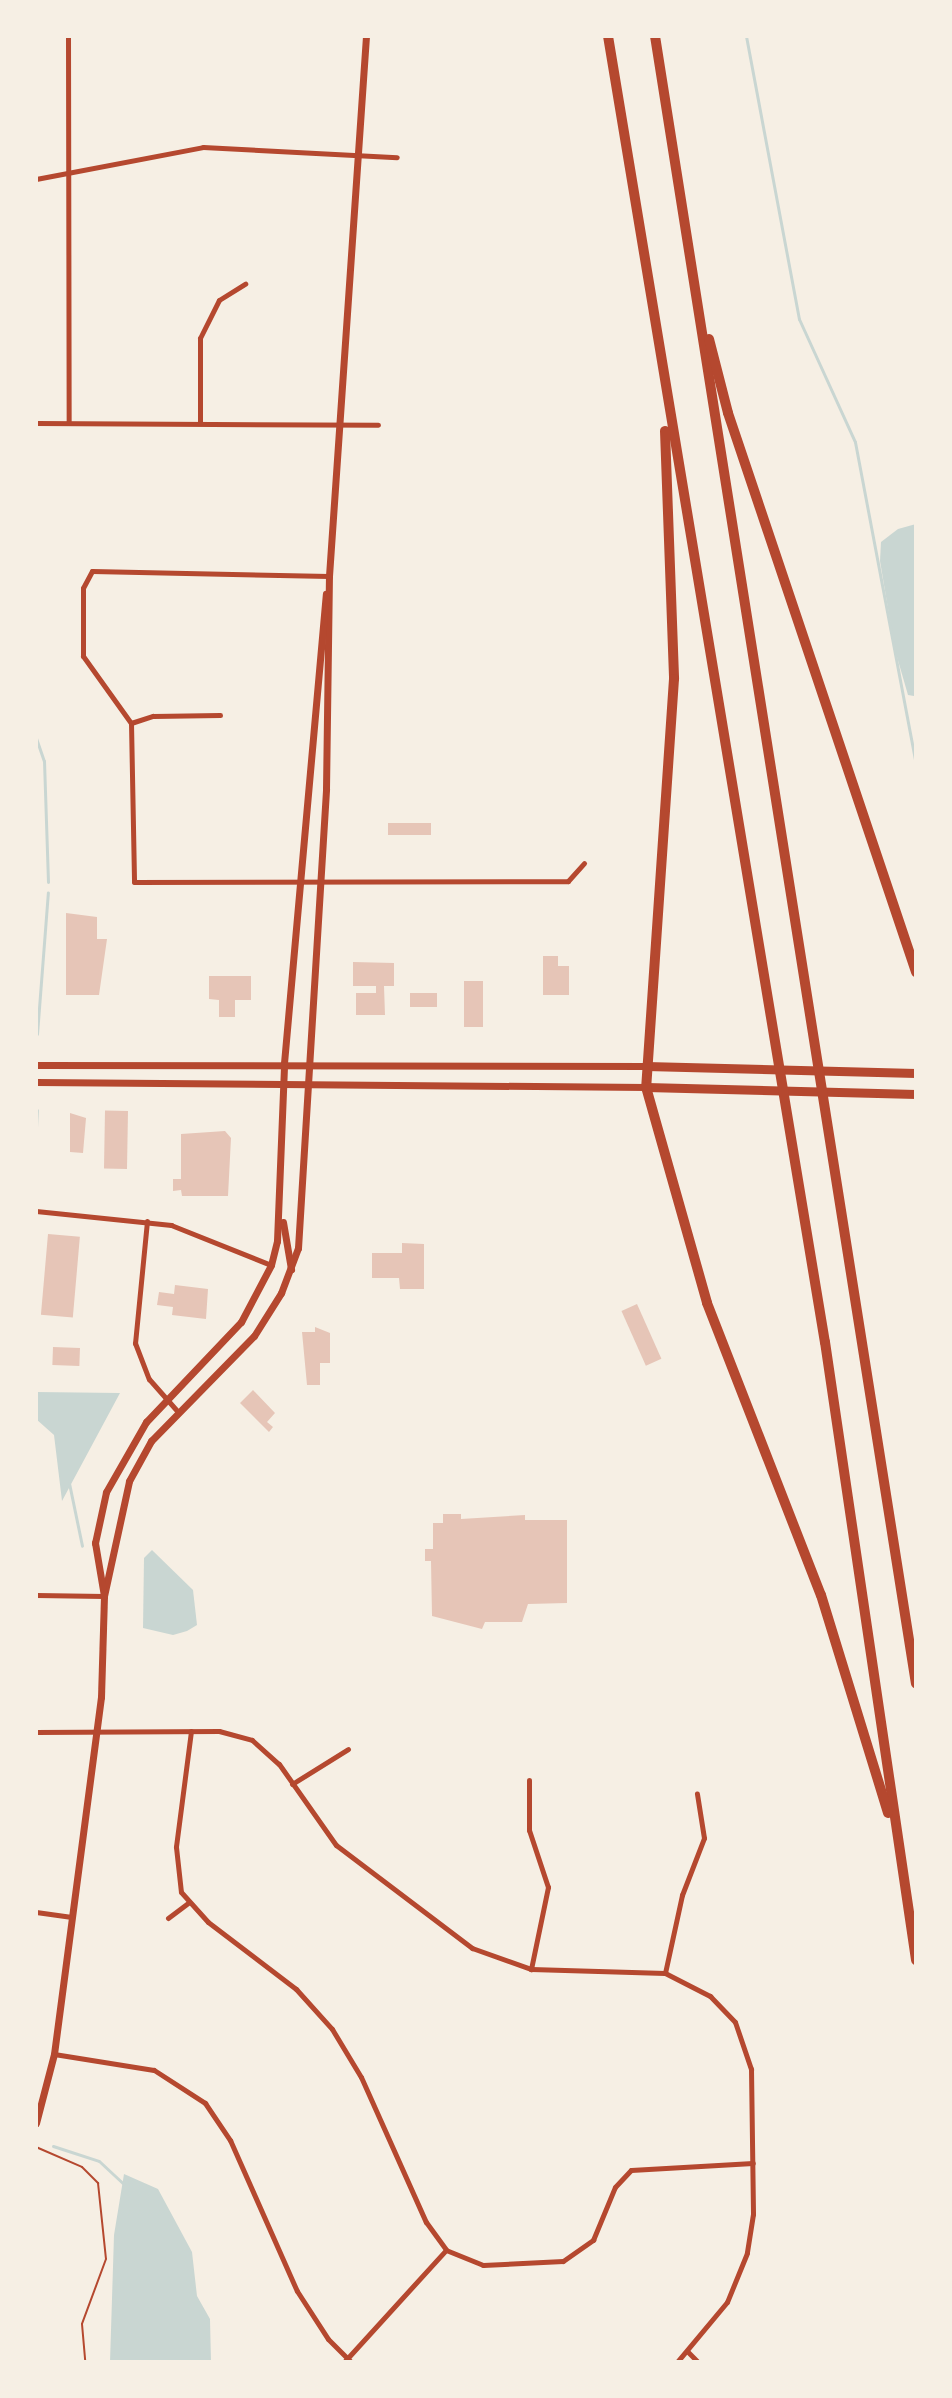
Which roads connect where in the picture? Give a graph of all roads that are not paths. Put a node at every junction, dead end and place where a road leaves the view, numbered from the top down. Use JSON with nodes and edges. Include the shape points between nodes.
{"nodes":[{"id":1,"x":68,"y":36,"type":"edge"},
{"id":2,"x":366,"y":36,"type":"edge"},
{"id":3,"x":608,"y":36,"type":"edge"},
{"id":4,"x":655,"y":36,"type":"edge"},
{"id":5,"x":357,"y":153,"type":"junction"},
{"id":6,"x":397,"y":157,"type":"dead end"},
{"id":7,"x":676,"y":167,"type":"junction"},
{"id":8,"x":68,"y":175,"type":"junction"},
{"id":9,"x":36,"y":179,"type":"edge"},
{"id":10,"x":245,"y":284,"type":"dead end"},
{"id":11,"x":663,"y":385,"type":"junction"},
{"id":12,"x":36,"y":423,"type":"edge"},
{"id":13,"x":69,"y":423,"type":"junction"},
{"id":14,"x":200,"y":423,"type":"junction"},
{"id":15,"x":338,"y":424,"type":"junction"},
{"id":16,"x":378,"y":425,"type":"dead end"},
{"id":17,"x":329,"y":576,"type":"junction"},
{"id":18,"x":220,"y":715,"type":"dead end"},
{"id":19,"x":131,"y":723,"type":"junction"},
{"id":20,"x":584,"y":863,"type":"dead end"},
{"id":21,"x":301,"y":882,"type":"junction"},
{"id":22,"x":320,"y":884,"type":"junction"},
{"id":23,"x":916,"y":972,"type":"edge"},
{"id":24,"x":284,"y":1063,"type":"junction"},
{"id":25,"x":306,"y":1063,"type":"junction"},
{"id":26,"x":36,"y":1065,"type":"edge"},
{"id":27,"x":646,"y":1066,"type":"junction"},
{"id":28,"x":916,"y":1073,"type":"edge"},
{"id":29,"x":36,"y":1082,"type":"edge"},
{"id":30,"x":305,"y":1083,"type":"junction"},
{"id":31,"x":283,"y":1084,"type":"junction"},
{"id":32,"x":646,"y":1087,"type":"junction"},
{"id":33,"x":916,"y":1094,"type":"edge"},
{"id":34,"x":36,"y":1211,"type":"edge"},
{"id":35,"x":281,"y":1212,"type":"junction"},
{"id":36,"x":147,"y":1221,"type":"junction"},
{"id":37,"x":271,"y":1265,"type":"junction"},
{"id":38,"x":291,"y":1269,"type":"junction"},
{"id":39,"x":167,"y":1401,"type":"junction"},
{"id":40,"x":179,"y":1413,"type":"junction"},
{"id":41,"x":36,"y":1595,"type":"edge"},
{"id":42,"x":104,"y":1596,"type":"junction"},
{"id":43,"x":916,"y":1683,"type":"edge"},
{"id":44,"x":191,"y":1731,"type":"junction"},
{"id":45,"x":36,"y":1732,"type":"edge"},
{"id":46,"x":96,"y":1732,"type":"junction"},
{"id":47,"x":348,"y":1749,"type":"dead end"},
{"id":48,"x":529,"y":1780,"type":"dead end"},
{"id":49,"x":292,"y":1784,"type":"junction"},
{"id":50,"x":697,"y":1794,"type":"dead end"},
{"id":51,"x":899,"y":1855,"type":"junction"},
{"id":52,"x":188,"y":1903,"type":"junction"},
{"id":53,"x":36,"y":1912,"type":"edge"},
{"id":54,"x":72,"y":1917,"type":"junction"},
{"id":55,"x":168,"y":1918,"type":"dead end"},
{"id":56,"x":916,"y":1960,"type":"edge"},
{"id":57,"x":531,"y":1969,"type":"junction"},
{"id":58,"x":665,"y":1973,"type":"junction"},
{"id":59,"x":54,"y":2054,"type":"junction"},
{"id":60,"x":36,"y":2123,"type":"edge"},
{"id":61,"x":753,"y":2163,"type":"junction"},
{"id":62,"x":446,"y":2250,"type":"junction"},
{"id":63,"x":688,"y":2352,"type":"junction"},
{"id":64,"x":347,"y":2361,"type":"edge"},
{"id":65,"x":677,"y":2362,"type":"edge"},
{"id":66,"x":698,"y":2362,"type":"edge"}],
"edges":[{"from":1,"to":8,"type":"street"},
{"from":2,"to":5,"type":"street"},
{"from":3,"to":11,"type":"highway"},
{"from":4,"to":7,"type":"highway"},
{"from":5,"to":6,"type":"street"},
{"from":5,"to":8,"type":"street","via":[[203,147]]},
{"from":5,"to":15,"type":"street"},
{"from":7,"to":23,"type":"highway","via":[[704,320],[728,413]]},
{"from":7,"to":43,"type":"highway"},
{"from":8,"to":9,"type":"street"},
{"from":8,"to":13,"type":"street"},
{"from":10,"to":14,"type":"street","via":[[219,300],[200,338]]},
{"from":11,"to":27,"type":"highway","via":[[674,679]]},
{"from":11,"to":51,"type":"highway","via":[[825,1342]]},
{"from":12,"to":13,"type":"street"},
{"from":13,"to":14,"type":"street"},
{"from":14,"to":15,"type":"street"},
{"from":15,"to":16,"type":"street"},
{"from":15,"to":17,"type":"street"},
{"from":17,"to":19,"type":"street","via":[[92,571],[83,588],[83,656]]},
{"from":17,"to":21,"type":"street","via":[[319,638]]},
{"from":17,"to":22,"type":"street"},
{"from":18,"to":19,"type":"street","via":[[153,716]]},
{"from":19,"to":21,"type":"street","via":[[134,882]]},
{"from":20,"to":22,"type":"street","via":[[568,881]]},
{"from":21,"to":22,"type":"street"},
{"from":21,"to":24,"type":"street"},
{"from":22,"to":25,"type":"street"},
{"from":24,"to":25,"type":"street"},
{"from":24,"to":26,"type":"street"},
{"from":24,"to":31,"type":"street"},
{"from":25,"to":27,"type":"street"},
{"from":25,"to":30,"type":"street"},
{"from":27,"to":28,"type":"highway"},
{"from":27,"to":32,"type":"highway"},
{"from":29,"to":31,"type":"street"},
{"from":30,"to":31,"type":"street"},
{"from":30,"to":32,"type":"street"},
{"from":30,"to":38,"type":"street","via":[[303,1203]]},
{"from":31,"to":35,"type":"street"},
{"from":32,"to":33,"type":"highway"},
{"from":32,"to":51,"type":"highway","via":[[707,1303],[821,1595]]},
{"from":34,"to":36,"type":"street"},
{"from":35,"to":37,"type":"street"},
{"from":35,"to":38,"type":"street","via":[[285,1260]]},
{"from":36,"to":37,"type":"street","via":[[228,1244]]},
{"from":36,"to":39,"type":"street","via":[[135,1343],[149,1379]]},
{"from":37,"to":39,"type":"street","via":[[241,1322]]},
{"from":38,"to":40,"type":"street","via":[[254,1336]]},
{"from":39,"to":40,"type":"street"},
{"from":39,"to":42,"type":"street","via":[[125,1452],[106,1492],[95,1543]]},
{"from":40,"to":42,"type":"street","via":[[151,1441],[129,1481]]},
{"from":41,"to":42,"type":"street"},
{"from":42,"to":46,"type":"street"},
{"from":44,"to":46,"type":"street"},
{"from":44,"to":49,"type":"street","via":[[219,1731],[252,1740]]},
{"from":44,"to":52,"type":"street","via":[[175,1864]]},
{"from":45,"to":46,"type":"street"},
{"from":46,"to":54,"type":"street"},
{"from":47,"to":49,"type":"street"},
{"from":48,"to":57,"type":"street","via":[[529,1830],[548,1887]]},
{"from":49,"to":57,"type":"street","via":[[322,1830],[350,1857],[472,1948]]},
{"from":50,"to":58,"type":"street","via":[[704,1838],[682,1895]]},
{"from":51,"to":56,"type":"highway"},
{"from":52,"to":55,"type":"street"},
{"from":52,"to":62,"type":"street","via":[[296,1989],[332,2029],[361,2077],[426,2222]]},
{"from":53,"to":54,"type":"street"},
{"from":54,"to":59,"type":"street"},
{"from":57,"to":58,"type":"street"},
{"from":58,"to":61,"type":"street","via":[[710,1996],[743,2039],[753,2088]]},
{"from":59,"to":60,"type":"street"},
{"from":59,"to":64,"type":"street","via":[[154,2070],[205,2103],[230,2140],[297,2291]]},
{"from":61,"to":62,"type":"street","via":[[657,2164],[631,2170],[615,2187],[593,2240],[563,2261],[483,2265]]},
{"from":61,"to":63,"type":"street","via":[[752,2231],[741,2269],[717,2318]]},
{"from":62,"to":64,"type":"street"},
{"from":63,"to":65,"type":"street"},
{"from":63,"to":66,"type":"street"}]}
